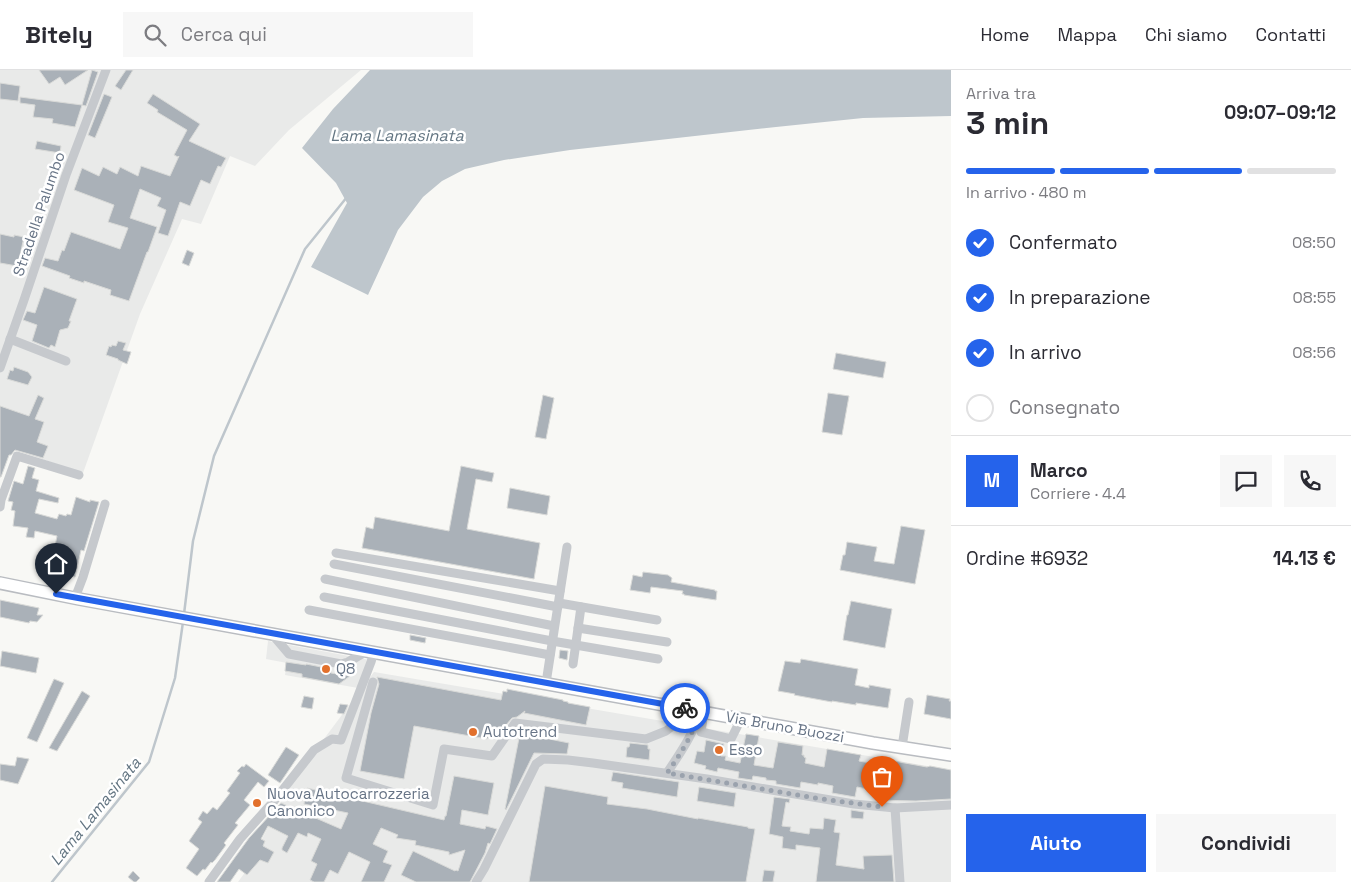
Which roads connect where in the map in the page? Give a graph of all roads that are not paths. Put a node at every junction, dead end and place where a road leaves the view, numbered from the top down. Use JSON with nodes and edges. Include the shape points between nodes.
{"nodes":[{"id":1,"x":106,"y":70,"type":"edge"},
{"id":2,"x":10,"y":338,"type":"junction"},
{"id":3,"x":66,"y":361,"type":"dead end"},
{"id":4,"x":0,"y":368,"type":"edge"},
{"id":5,"x":79,"y":475,"type":"dead end"},
{"id":6,"x":105,"y":504,"type":"dead end"},
{"id":7,"x":0,"y":507,"type":"edge"},
{"id":8,"x":567,"y":547,"type":"dead end"},
{"id":9,"x":336,"y":553,"type":"dead end"},
{"id":10,"x":334,"y":564,"type":"dead end"},
{"id":11,"x":325,"y":579,"type":"dead end"},
{"id":12,"x":0,"y":583,"type":"edge"},
{"id":13,"x":560,"y":591,"type":"junction"},
{"id":14,"x":324,"y":597,"type":"dead end"},
{"id":15,"x":77,"y":598,"type":"junction"},
{"id":16,"x":558,"y":605,"type":"junction"},
{"id":17,"x":581,"y":607,"type":"junction"},
{"id":18,"x":309,"y":610,"type":"dead end"},
{"id":19,"x":657,"y":620,"type":"dead end"},
{"id":20,"x":554,"y":626,"type":"junction"},
{"id":21,"x":578,"y":628,"type":"junction"},
{"id":22,"x":275,"y":634,"type":"junction"},
{"id":23,"x":552,"y":641,"type":"junction"},
{"id":24,"x":667,"y":642,"type":"dead end"},
{"id":25,"x":576,"y":645,"type":"junction"},
{"id":26,"x":370,"y":652,"type":"junction"},
{"id":27,"x":550,"y":655,"type":"junction"},
{"id":28,"x":658,"y":659,"type":"dead end"},
{"id":29,"x":573,"y":664,"type":"dead end"},
{"id":30,"x":373,"y":682,"type":"dead end"},
{"id":31,"x":546,"y":683,"type":"junction"},
{"id":32,"x":909,"y":702,"type":"dead end"},
{"id":33,"x":681,"y":708,"type":"junction"},
{"id":34,"x":701,"y":711,"type":"junction"},
{"id":35,"x":741,"y":719,"type":"junction"},
{"id":36,"x":902,"y":747,"type":"junction"},
{"id":37,"x":951,"y":755,"type":"edge"},
{"id":38,"x":667,"y":773,"type":"junction"},
{"id":39,"x":951,"y":805,"type":"edge"},
{"id":40,"x":895,"y":808,"type":"junction"},
{"id":41,"x":209,"y":882,"type":"edge"},
{"id":42,"x":476,"y":882,"type":"edge"},
{"id":43,"x":900,"y":882,"type":"edge"}],
"edges":[{"from":1,"to":2,"type":"street","name":"Stradella Palumbo"},
{"from":2,"to":3,"type":"street"},
{"from":2,"to":4,"type":"street","name":"Stradella Palumbo"},
{"from":5,"to":7,"type":"street","via":[[17,456]]},
{"from":6,"to":15,"type":"street"},
{"from":8,"to":13,"type":"street"},
{"from":9,"to":13,"type":"street"},
{"from":10,"to":16,"type":"street"},
{"from":11,"to":20,"type":"street"},
{"from":12,"to":15,"type":"main road","name":"Via Bruno Buozzi"},
{"from":13,"to":16,"type":"street"},
{"from":14,"to":23,"type":"street"},
{"from":15,"to":22,"type":"main road","name":"Via Bruno Buozzi"},
{"from":16,"to":17,"type":"street"},
{"from":16,"to":20,"type":"street"},
{"from":17,"to":19,"type":"street"},
{"from":17,"to":21,"type":"street"},
{"from":18,"to":27,"type":"street"},
{"from":20,"to":23,"type":"street"},
{"from":21,"to":24,"type":"street"},
{"from":21,"to":25,"type":"street"},
{"from":22,"to":26,"type":"main road","name":"Via Bruno Buozzi"},
{"from":22,"to":26,"type":"street","via":[[289,654],[341,664]]},
{"from":23,"to":25,"type":"street"},
{"from":23,"to":27,"type":"street"},
{"from":25,"to":28,"type":"street"},
{"from":25,"to":29,"type":"street"},
{"from":26,"to":31,"type":"main road","name":"Via Bruno Buozzi"},
{"from":26,"to":41,"type":"street","via":[[372,662],[341,740],[332,739],[314,750],[240,839]]},
{"from":27,"to":31,"type":"street"},
{"from":30,"to":33,"type":"street","via":[[346,778],[433,805],[444,749],[492,756],[515,724],[646,738],[666,731],[679,721]]},
{"from":31,"to":33,"type":"main road","name":"Via Bruno Buozzi"},
{"from":32,"to":36,"type":"street"},
{"from":33,"to":34,"type":"main road","name":"Via Bruno Buozzi"},
{"from":34,"to":35,"type":"main road","name":"Via Bruno Buozzi"},
{"from":34,"to":35,"type":"street","via":[[701,732],[731,739]]},
{"from":34,"to":38,"type":"street"},
{"from":35,"to":36,"type":"main road","name":"Via Bruno Buozzi"},
{"from":36,"to":37,"type":"main road","name":"Via Bruno Buozzi"},
{"from":38,"to":40,"type":"street"},
{"from":38,"to":42,"type":"street","via":[[543,759],[536,764]]},
{"from":39,"to":40,"type":"street"},
{"from":40,"to":43,"type":"street"}]}
